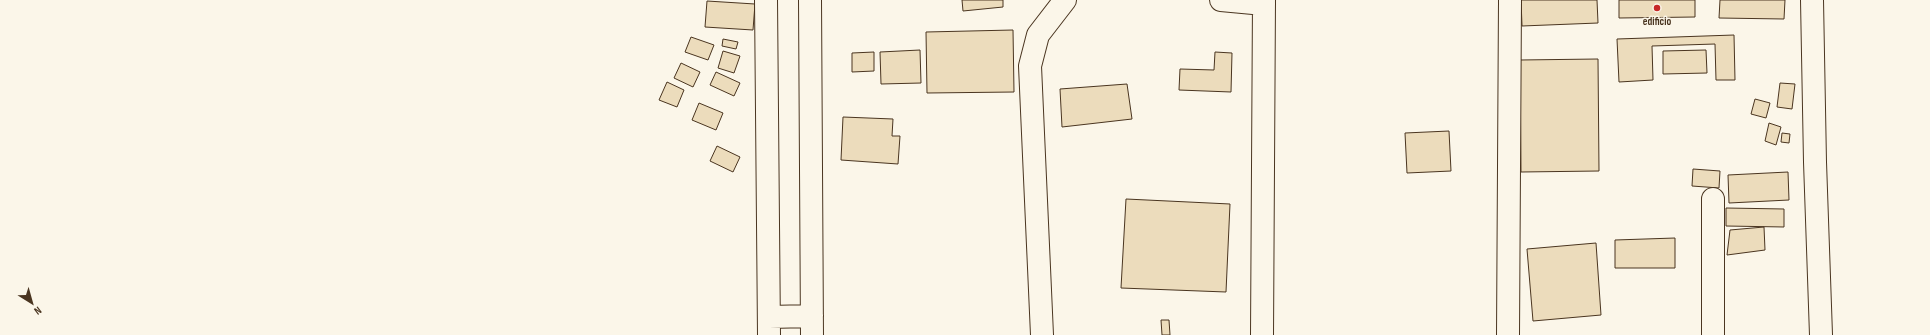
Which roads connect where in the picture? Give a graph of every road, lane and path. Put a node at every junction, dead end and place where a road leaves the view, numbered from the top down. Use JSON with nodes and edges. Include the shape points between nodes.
{"nodes":[{"id":1,"x":766,"y":0,"type":"edge"},
{"id":2,"x":810,"y":0,"type":"edge"},
{"id":3,"x":1065,"y":0,"type":"edge"},
{"id":4,"x":1221,"y":0,"type":"edge"},
{"id":5,"x":1510,"y":0,"type":"edge"},
{"id":6,"x":1812,"y":0,"type":"edge"},
{"id":7,"x":1264,"y":2,"type":"edge"},
{"id":8,"x":1713,"y":199,"type":"dead end"},
{"id":9,"x":791,"y":322,"type":"edge"},
{"id":10,"x":1042,"y":335,"type":"edge"},
{"id":11,"x":1262,"y":335,"type":"edge"},
{"id":12,"x":1508,"y":335,"type":"edge"},
{"id":13,"x":1713,"y":335,"type":"edge"},
{"id":14,"x":1821,"y":335,"type":"edge"}],
"edges":[{"from":1,"to":9,"type":"street"},
{"from":2,"to":9,"type":"street"},
{"from":3,"to":10,"type":"street","via":[[1038,35],[1030,66]]},
{"from":4,"to":7,"type":"street"},
{"from":5,"to":12,"type":"street"},
{"from":6,"to":14,"type":"street"},
{"from":7,"to":11,"type":"street"},
{"from":8,"to":13,"type":"street"}]}
